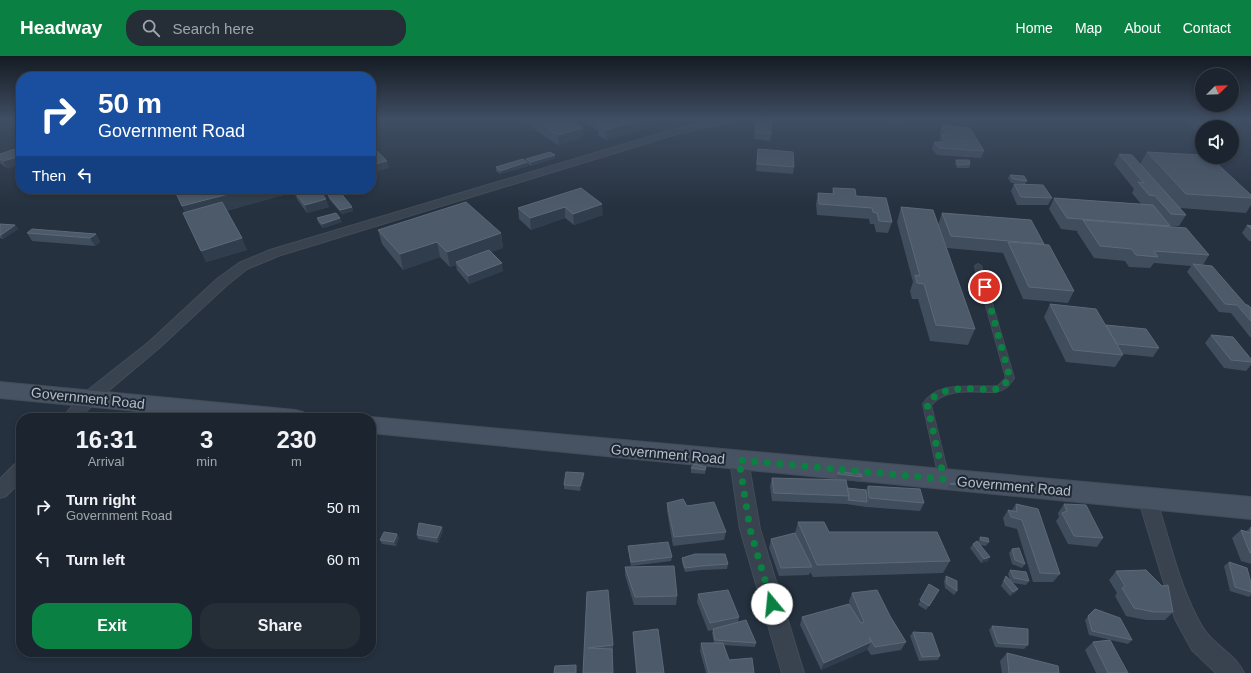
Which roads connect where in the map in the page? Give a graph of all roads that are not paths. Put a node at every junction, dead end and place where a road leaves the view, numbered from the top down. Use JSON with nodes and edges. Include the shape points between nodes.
{"nodes":[{"id":1,"x":619,"y":149,"type":"edge"},
{"id":2,"x":978,"y":266,"type":"dead end"},
{"id":3,"x":0,"y":390,"type":"edge"},
{"id":4,"x":89,"y":398,"type":"junction"},
{"id":5,"x":75,"y":413,"type":"edge"},
{"id":6,"x":244,"y":413,"type":"edge"},
{"id":7,"x":376,"y":425,"type":"edge"},
{"id":8,"x":739,"y":460,"type":"junction"},
{"id":9,"x":16,"y":475,"type":"edge"},
{"id":10,"x":944,"y":479,"type":"junction"},
{"id":11,"x":0,"y":491,"type":"edge"},
{"id":12,"x":1147,"y":498,"type":"junction"},
{"id":13,"x":1251,"y":508,"type":"edge"},
{"id":14,"x":793,"y":673,"type":"edge"},
{"id":15,"x":1233,"y":673,"type":"edge"}],
"edges":[{"from":1,"to":4,"type":"street","via":[[274,253],[243,266],[154,345]]},
{"from":2,"to":10,"type":"lane","via":[[1010,378],[998,389],[948,390],[939,393],[927,404]]},
{"from":3,"to":4,"type":"street","name":"Government Road"},
{"from":4,"to":5,"type":"street"},
{"from":4,"to":6,"type":"street","name":"Government Road"},
{"from":7,"to":8,"type":"street","name":"Government Road"},
{"from":8,"to":10,"type":"street","name":"Government Road"},
{"from":8,"to":14,"type":"street","via":[[750,529]]},
{"from":9,"to":11,"type":"street"},
{"from":10,"to":12,"type":"street","name":"Government Road"},
{"from":12,"to":13,"type":"street","name":"Government Road"},
{"from":12,"to":15,"type":"street","via":[[1182,612],[1200,643]]}]}
